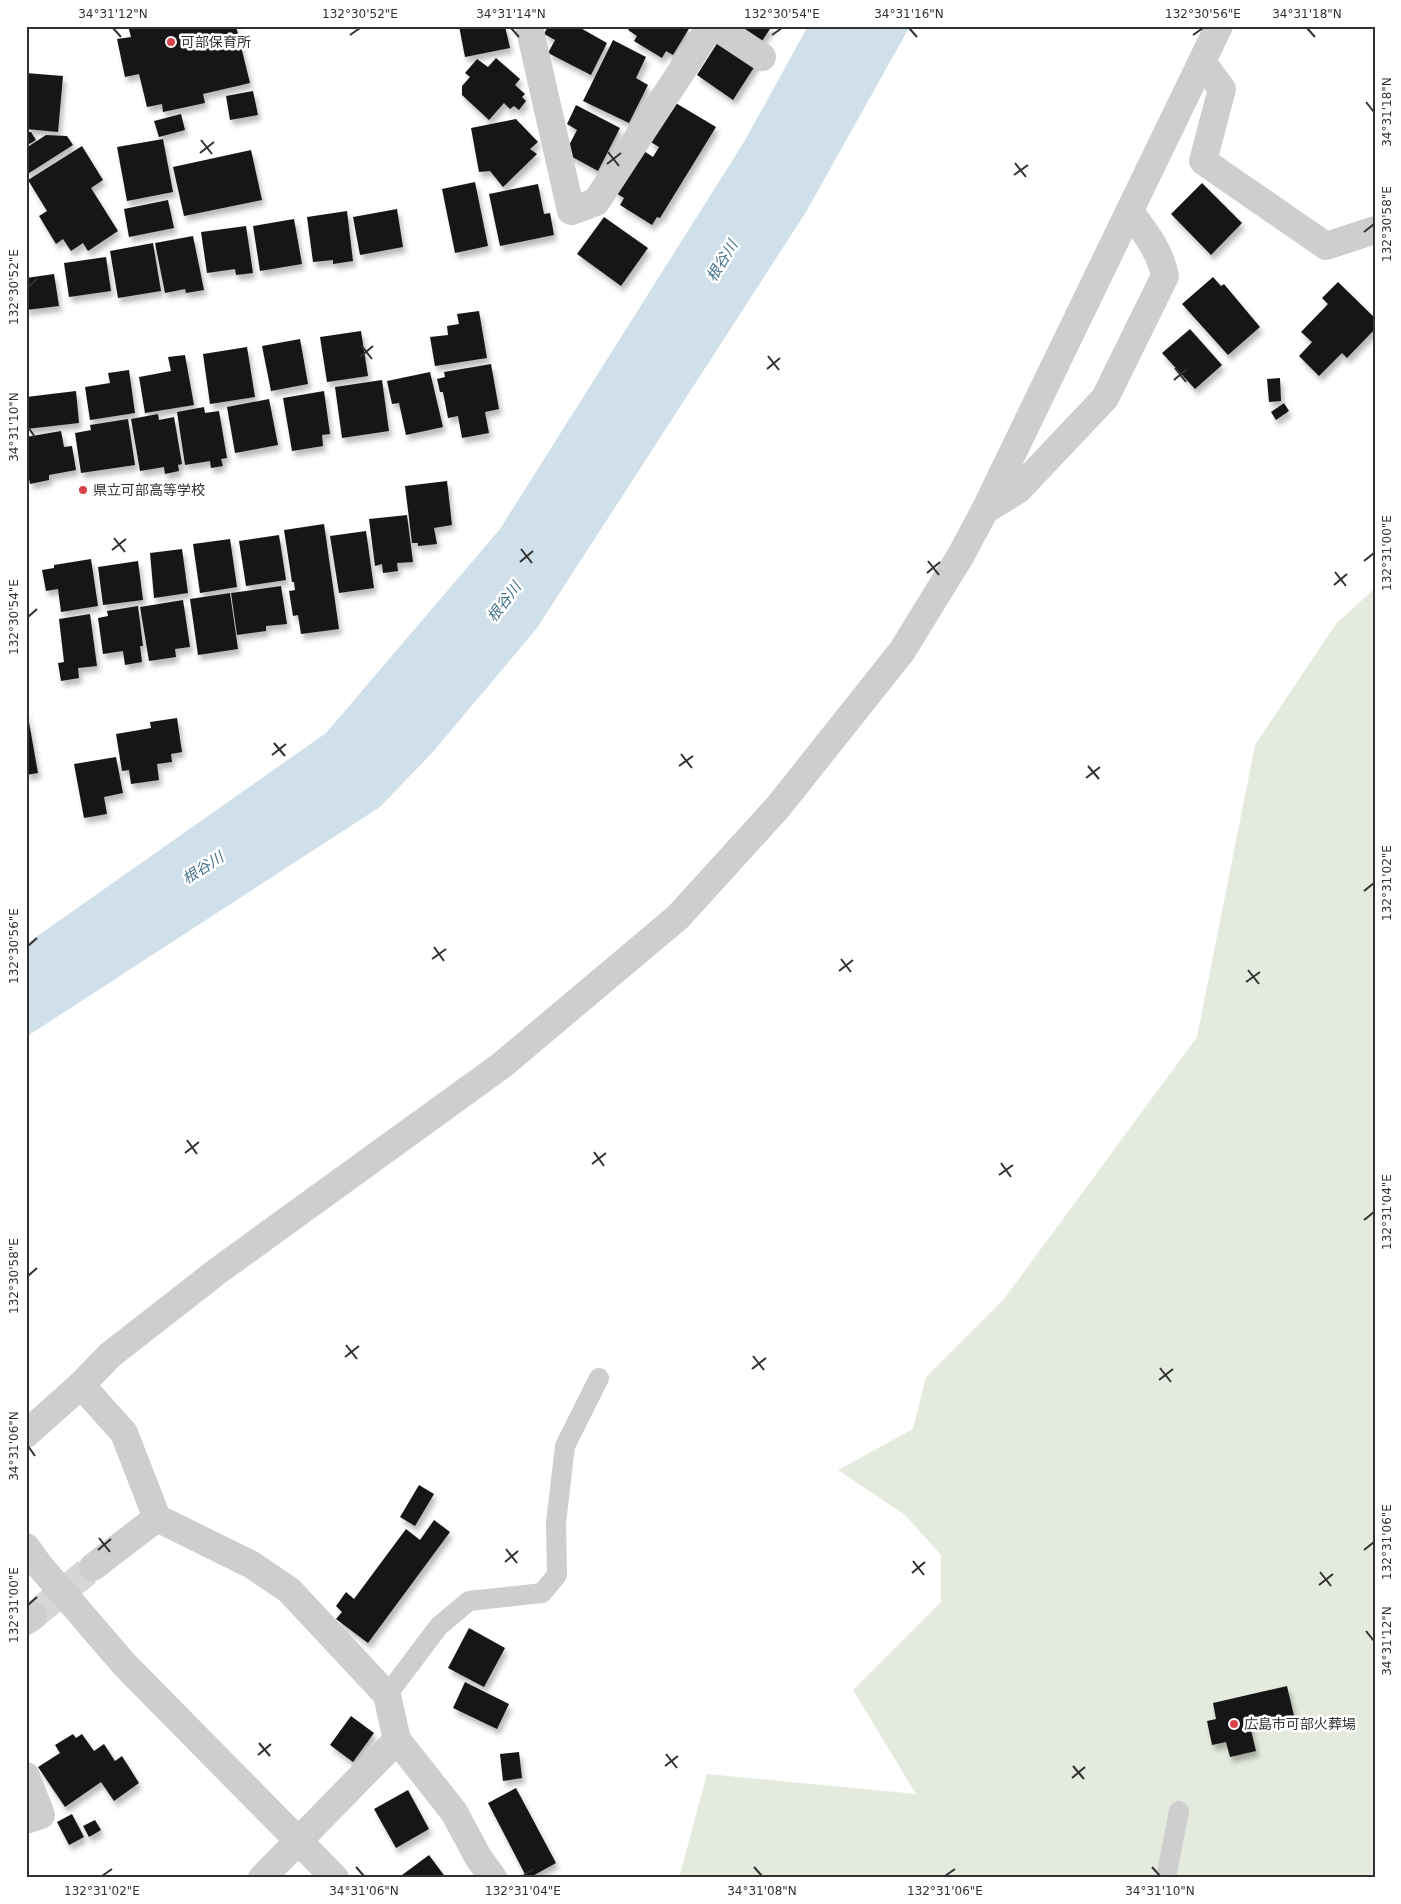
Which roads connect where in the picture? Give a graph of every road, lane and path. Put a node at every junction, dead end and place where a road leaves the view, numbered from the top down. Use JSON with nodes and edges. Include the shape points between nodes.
{"nodes":[{"id":1,"x":529,"y":26,"type":"edge"},
{"id":2,"x":711,"y":26,"type":"edge"},
{"id":3,"x":715,"y":26,"type":"edge"},
{"id":4,"x":1219,"y":26,"type":"edge"},
{"id":5,"x":762,"y":57,"type":"dead end"},
{"id":6,"x":1202,"y":62,"type":"junction"},
{"id":7,"x":1130,"y":212,"type":"junction"},
{"id":8,"x":1375,"y":230,"type":"edge"},
{"id":9,"x":985,"y":510,"type":"junction"},
{"id":10,"x":599,"y":1378,"type":"dead end"},
{"id":11,"x":81,"y":1385,"type":"junction"},
{"id":12,"x":26,"y":1434,"type":"edge"},
{"id":13,"x":157,"y":1518,"type":"junction"},
{"id":14,"x":26,"y":1547,"type":"edge"},
{"id":15,"x":93,"y":1568,"type":"tunnel mouth"},
{"id":16,"x":387,"y":1695,"type":"junction"},
{"id":17,"x":397,"y":1740,"type":"junction"},
{"id":18,"x":26,"y":1776,"type":"edge"},
{"id":19,"x":1179,"y":1811,"type":"dead end"},
{"id":20,"x":26,"y":1820,"type":"edge"},
{"id":21,"x":298,"y":1841,"type":"junction"},
{"id":22,"x":271,"y":1875,"type":"edge"},
{"id":23,"x":335,"y":1878,"type":"edge"},
{"id":24,"x":493,"y":1878,"type":"edge"},
{"id":25,"x":1166,"y":1878,"type":"edge"}],
"edges":[{"from":1,"to":2,"type":"street","via":[[571,210],[596,202]]},
{"from":3,"to":5,"type":"street"},
{"from":4,"to":6,"type":"street"},
{"from":6,"to":7,"type":"street"},
{"from":6,"to":8,"type":"street","via":[[1222,89],[1204,161],[1326,246]]},
{"from":7,"to":9,"type":"street"},
{"from":7,"to":9,"type":"street","via":[[1153,245],[1165,276],[1105,398],[1018,490]]},
{"from":9,"to":11,"type":"street","via":[[962,555],[902,651],[778,807],[678,917],[502,1065],[219,1270],[110,1356]]},
{"from":10,"to":16,"type":"lane","via":[[564,1446],[556,1523],[557,1575],[542,1593],[469,1602],[439,1626]]},
{"from":11,"to":12,"type":"street"},
{"from":11,"to":13,"type":"street","via":[[124,1433]]},
{"from":13,"to":15,"type":"street"},
{"from":13,"to":16,"type":"street","via":[[252,1565],[289,1590]]},
{"from":14,"to":21,"type":"street","via":[[124,1664]]},
{"from":16,"to":17,"type":"street"},
{"from":17,"to":21,"type":"street"},
{"from":17,"to":24,"type":"street","via":[[454,1812]]},
{"from":18,"to":20,"type":"street","via":[[41,1815]]},
{"from":19,"to":25,"type":"lane"},
{"from":21,"to":22,"type":"street"},
{"from":21,"to":23,"type":"street"}]}
